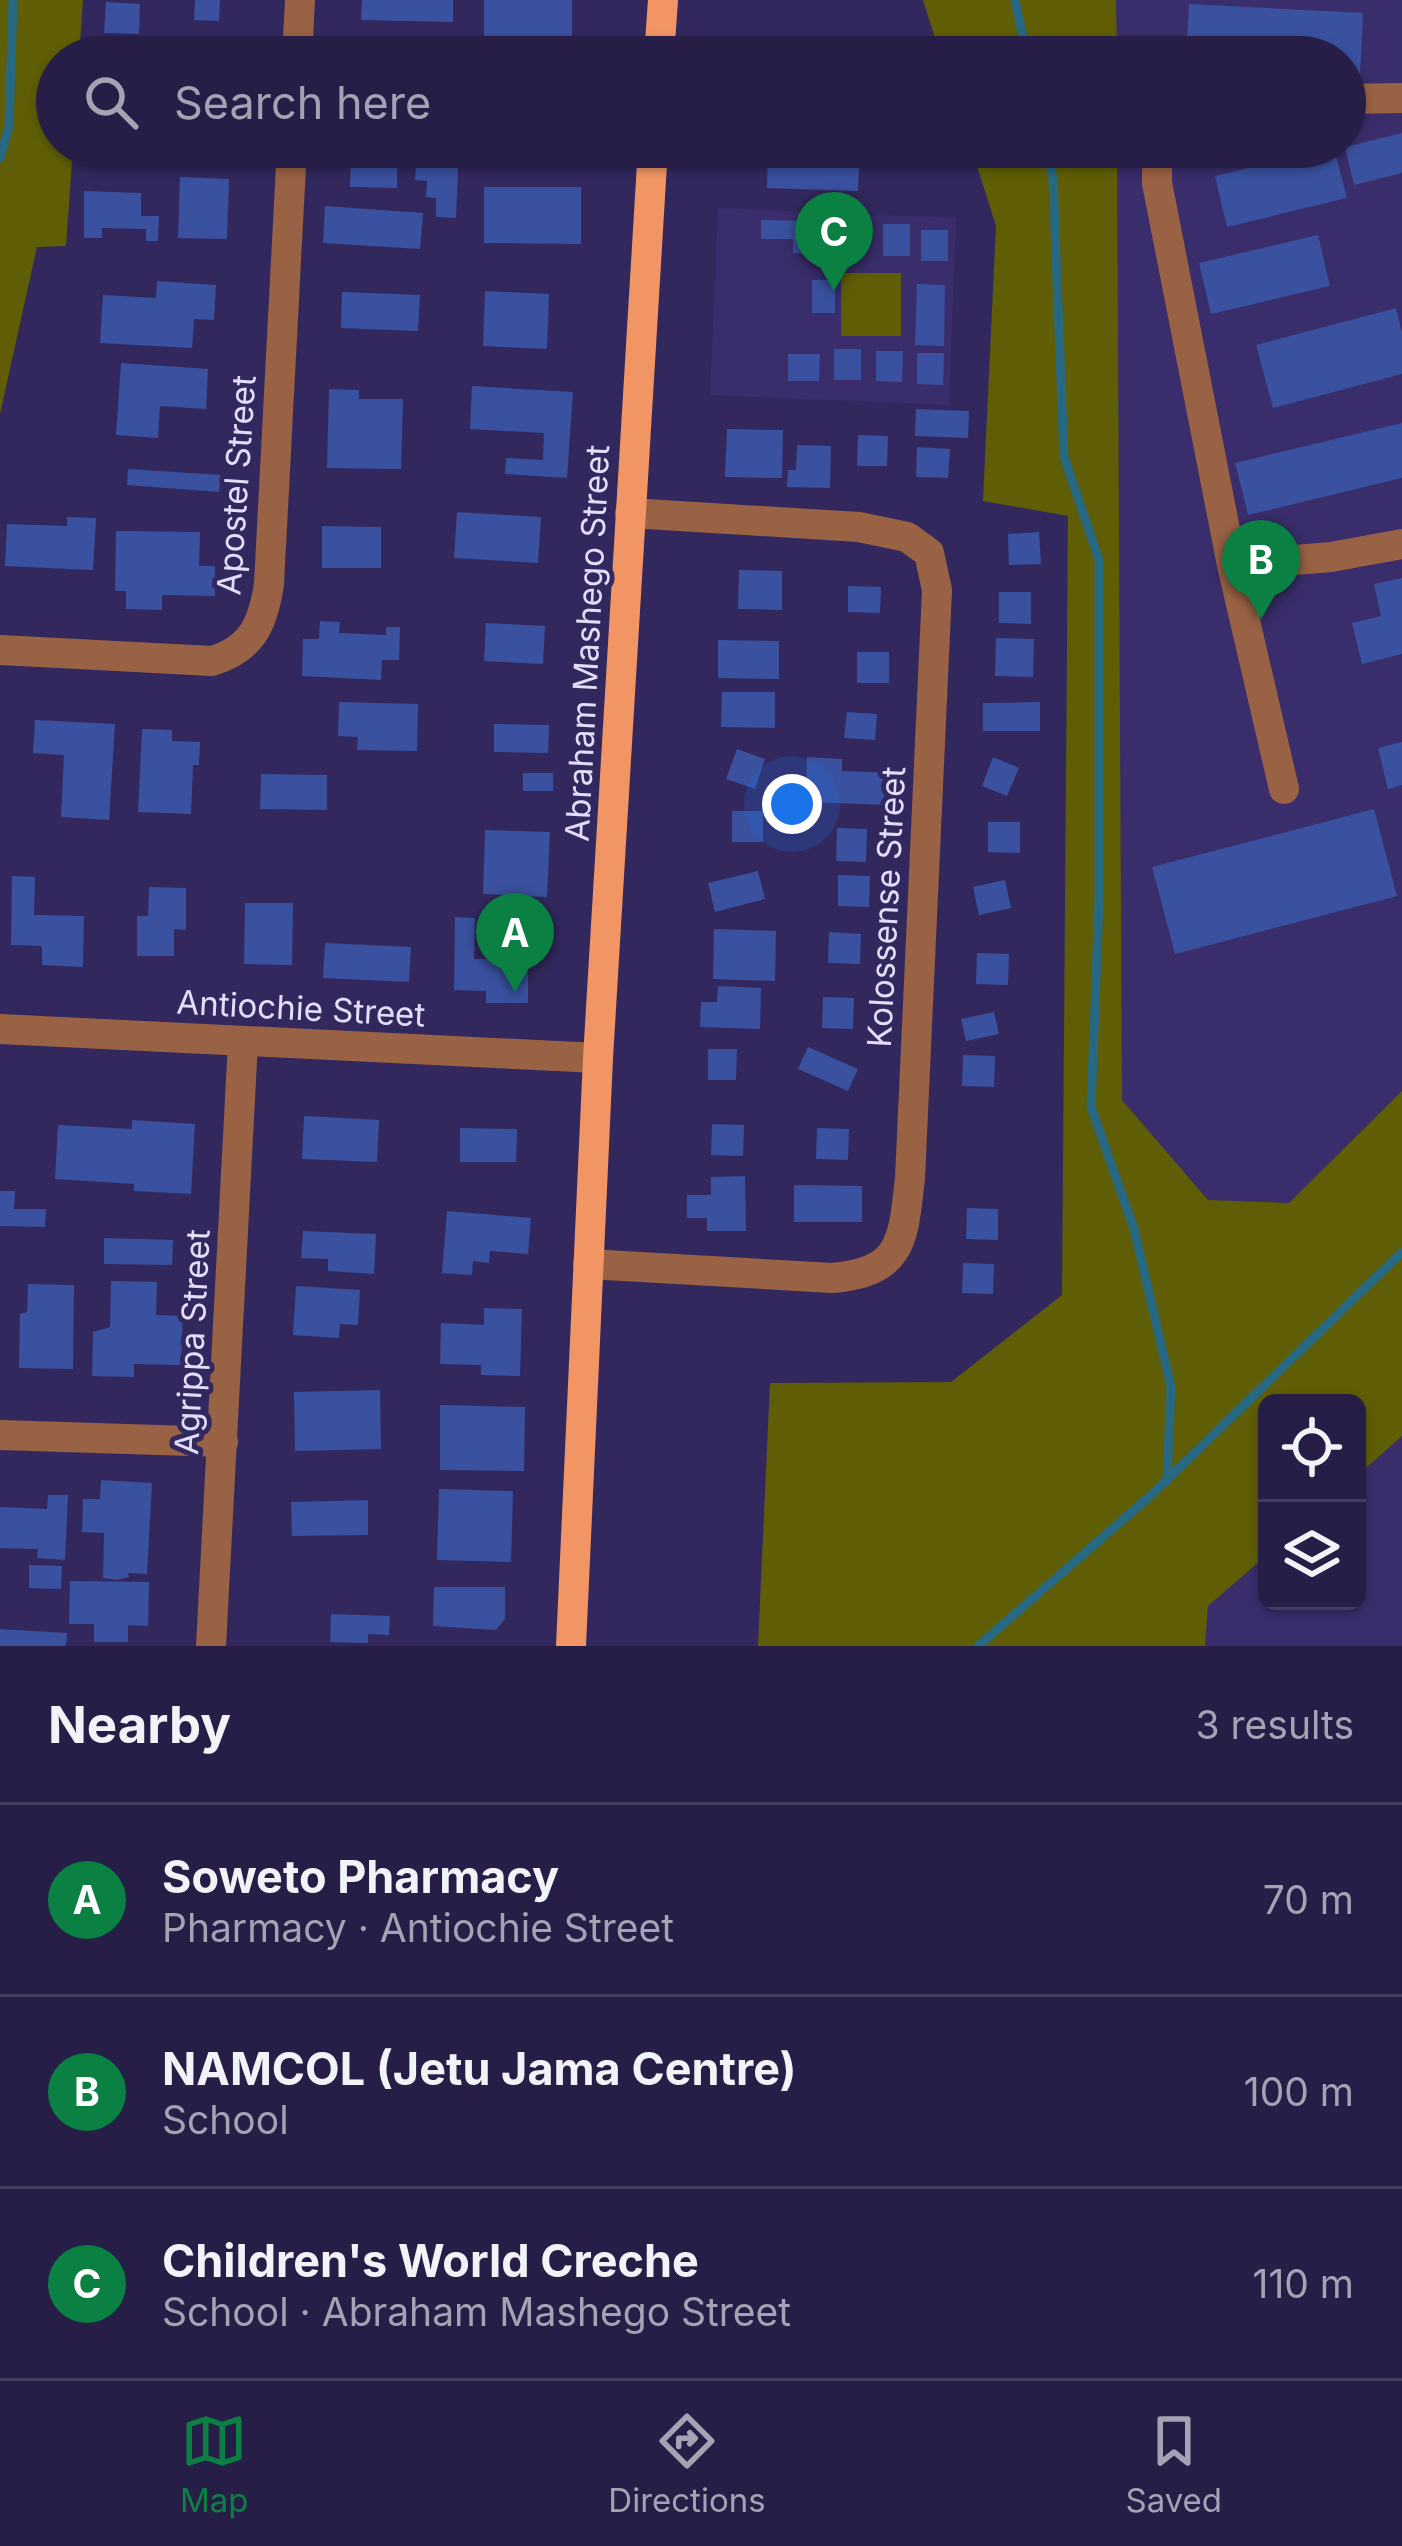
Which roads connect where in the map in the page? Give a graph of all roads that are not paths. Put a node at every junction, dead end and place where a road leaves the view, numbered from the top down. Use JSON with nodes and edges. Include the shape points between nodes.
{"nodes":[{"id":1,"x":300,"y":0,"type":"edge"},
{"id":2,"x":663,"y":0,"type":"edge"},
{"id":3,"x":298,"y":36,"type":"edge"},
{"id":4,"x":660,"y":36,"type":"edge"},
{"id":5,"x":1402,"y":98,"type":"edge"},
{"id":6,"x":1366,"y":99,"type":"edge"},
{"id":7,"x":291,"y":168,"type":"edge"},
{"id":8,"x":652,"y":168,"type":"edge"},
{"id":9,"x":1157,"y":168,"type":"edge"},
{"id":10,"x":630,"y":513,"type":"junction"},
{"id":11,"x":1402,"y":544,"type":"edge"},
{"id":12,"x":1232,"y":565,"type":"junction"},
{"id":13,"x":0,"y":650,"type":"edge"},
{"id":14,"x":1284,"y":789,"type":"dead end"},
{"id":15,"x":0,"y":1029,"type":"edge"},
{"id":16,"x":243,"y":1042,"type":"junction"},
{"id":17,"x":598,"y":1058,"type":"junction"},
{"id":18,"x":588,"y":1264,"type":"junction"},
{"id":19,"x":0,"y":1435,"type":"edge"},
{"id":20,"x":223,"y":1442,"type":"junction"},
{"id":21,"x":211,"y":1646,"type":"edge"},
{"id":22,"x":571,"y":1646,"type":"edge"}],
"edges":[{"from":1,"to":3,"type":"street"},
{"from":2,"to":4,"type":"main road"},
{"from":5,"to":6,"type":"street"},
{"from":7,"to":13,"type":"street","name":"Apostel Street","via":[[269,584],[253,638],[212,662]]},
{"from":8,"to":10,"type":"main road","name":"Abraham Mashego Street"},
{"from":9,"to":12,"type":"street"},
{"from":10,"to":17,"type":"main road","name":"Abraham Mashego Street"},
{"from":10,"to":18,"type":"street","name":"Kolossense Street","via":[[860,527],[908,538],[929,554],[937,590],[910,1178],[898,1250],[856,1276]]},
{"from":11,"to":12,"type":"street"},
{"from":12,"to":14,"type":"street"},
{"from":15,"to":16,"type":"street","name":"Antiochie Street"},
{"from":16,"to":17,"type":"street","name":"Antiochie Street"},
{"from":16,"to":20,"type":"street","name":"Agrippa Street"},
{"from":17,"to":18,"type":"main road","name":"Abraham Mashego Street"},
{"from":18,"to":22,"type":"main road","name":"Abraham Mashego Street"},
{"from":19,"to":20,"type":"street"},
{"from":20,"to":21,"type":"street","name":"Agrippa Street"}]}
